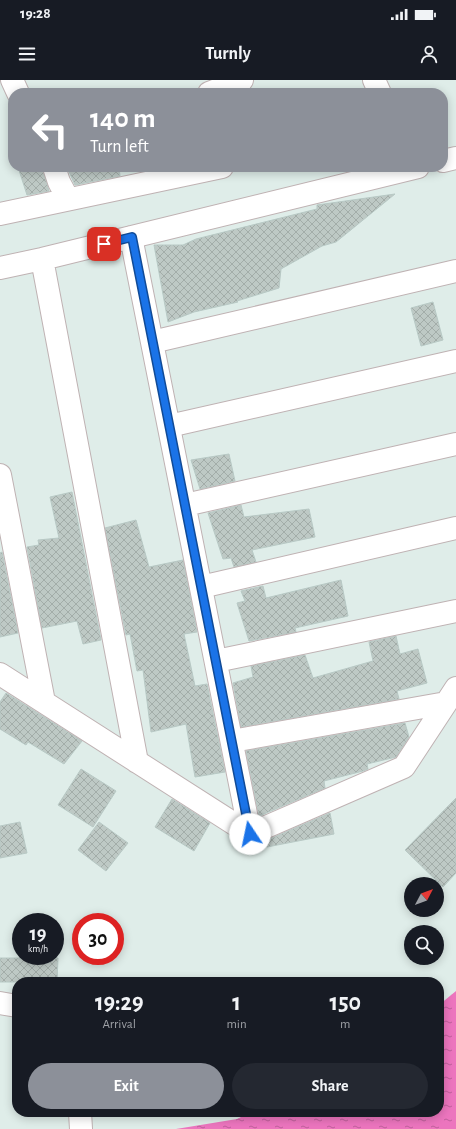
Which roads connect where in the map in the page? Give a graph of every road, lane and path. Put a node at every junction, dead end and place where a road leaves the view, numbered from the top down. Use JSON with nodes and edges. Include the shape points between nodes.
{"nodes":[{"id":1,"x":242,"y":80,"type":"edge"},
{"id":2,"x":222,"y":88,"type":"edge"},
{"id":3,"x":56,"y":172,"type":"edge"},
{"id":4,"x":198,"y":172,"type":"edge"},
{"id":5,"x":396,"y":172,"type":"edge"},
{"id":6,"x":68,"y":199,"type":"junction"},
{"id":7,"x":0,"y":214,"type":"edge"},
{"id":8,"x":132,"y":237,"type":"junction"},
{"id":9,"x":42,"y":259,"type":"junction"},
{"id":10,"x":0,"y":268,"type":"edge"},
{"id":11,"x":456,"y":271,"type":"edge"},
{"id":12,"x":152,"y":342,"type":"junction"},
{"id":13,"x":456,"y":361,"type":"edge"},
{"id":14,"x":169,"y":426,"type":"junction"},
{"id":15,"x":456,"y":444,"type":"edge"},
{"id":16,"x":0,"y":475,"type":"edge"},
{"id":17,"x":185,"y":505,"type":"junction"},
{"id":18,"x":456,"y":528,"type":"edge"},
{"id":19,"x":201,"y":587,"type":"junction"},
{"id":20,"x":456,"y":611,"type":"edge"},
{"id":21,"x":216,"y":661,"type":"junction"},
{"id":22,"x":0,"y":674,"type":"edge"},
{"id":23,"x":451,"y":695,"type":"edge"},
{"id":24,"x":44,"y":702,"type":"junction"},
{"id":25,"x":232,"y":741,"type":"junction"},
{"id":26,"x":137,"y":762,"type":"junction"},
{"id":27,"x":250,"y":834,"type":"junction"},
{"id":28,"x":0,"y":1003,"type":"edge"},
{"id":29,"x":12,"y":1005,"type":"edge"}],
"edges":[{"from":1,"to":2,"type":"street"},
{"from":3,"to":6,"type":"street"},
{"from":4,"to":6,"type":"street"},
{"from":5,"to":8,"type":"street"},
{"from":6,"to":7,"type":"street"},
{"from":8,"to":9,"type":"street"},
{"from":8,"to":12,"type":"street"},
{"from":9,"to":10,"type":"street"},
{"from":9,"to":26,"type":"street"},
{"from":11,"to":12,"type":"street"},
{"from":12,"to":14,"type":"street"},
{"from":13,"to":14,"type":"street"},
{"from":14,"to":17,"type":"street"},
{"from":15,"to":17,"type":"street"},
{"from":16,"to":24,"type":"street"},
{"from":17,"to":19,"type":"street"},
{"from":18,"to":19,"type":"street"},
{"from":19,"to":21,"type":"street"},
{"from":20,"to":21,"type":"street"},
{"from":21,"to":25,"type":"street"},
{"from":22,"to":24,"type":"street"},
{"from":23,"to":25,"type":"street"},
{"from":23,"to":27,"type":"street","via":[[404,767]]},
{"from":24,"to":26,"type":"street"},
{"from":25,"to":27,"type":"street"},
{"from":26,"to":27,"type":"street"},
{"from":28,"to":29,"type":"street"}]}
